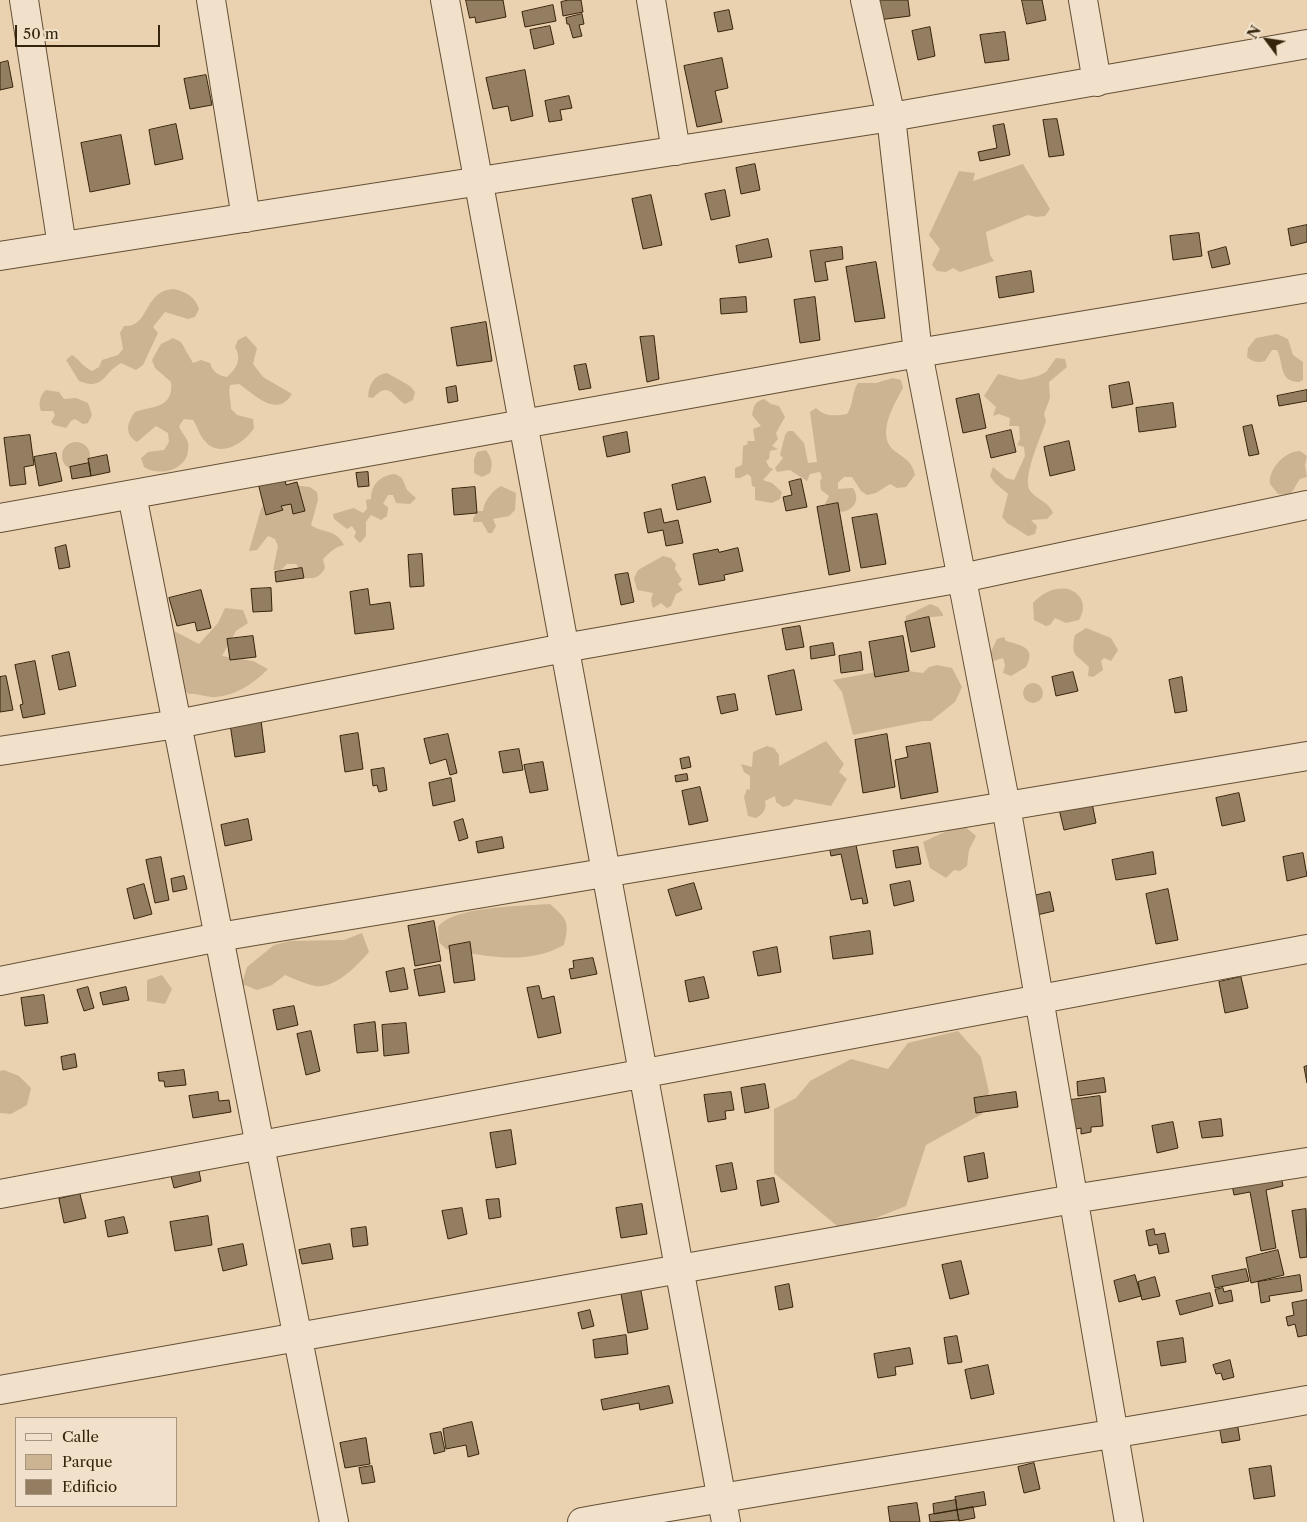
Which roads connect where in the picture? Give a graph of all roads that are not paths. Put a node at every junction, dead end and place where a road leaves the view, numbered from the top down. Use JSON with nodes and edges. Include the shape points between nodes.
{"nodes":[{"id":1,"x":24,"y":0,"type":"edge"},
{"id":2,"x":211,"y":0,"type":"edge"},
{"id":3,"x":444,"y":0,"type":"edge"},
{"id":4,"x":651,"y":0,"type":"edge"},
{"id":5,"x":865,"y":0,"type":"edge"},
{"id":6,"x":1083,"y":0,"type":"edge"},
{"id":7,"x":1307,"y":44,"type":"edge"},
{"id":8,"x":1097,"y":82,"type":"junction"},
{"id":9,"x":891,"y":117,"type":"junction"},
{"id":10,"x":676,"y":151,"type":"junction"},
{"id":11,"x":477,"y":182,"type":"junction"},
{"id":12,"x":246,"y":218,"type":"junction"},
{"id":13,"x":62,"y":246,"type":"junction"},
{"id":14,"x":0,"y":256,"type":"edge"},
{"id":15,"x":1307,"y":288,"type":"edge"},
{"id":16,"x":918,"y":353,"type":"junction"},
{"id":17,"x":521,"y":425,"type":"junction"},
{"id":18,"x":132,"y":495,"type":"junction"},
{"id":19,"x":1307,"y":505,"type":"edge"},
{"id":20,"x":0,"y":518,"type":"edge"},
{"id":21,"x":962,"y":578,"type":"junction"},
{"id":22,"x":564,"y":648,"type":"junction"},
{"id":23,"x":177,"y":724,"type":"junction"},
{"id":24,"x":0,"y":751,"type":"edge"},
{"id":25,"x":1307,"y":756,"type":"edge"},
{"id":26,"x":1006,"y":806,"type":"junction"},
{"id":27,"x":607,"y":872,"type":"junction"},
{"id":28,"x":219,"y":937,"type":"junction"},
{"id":29,"x":1307,"y":949,"type":"edge"},
{"id":30,"x":0,"y":981,"type":"edge"},
{"id":31,"x":1039,"y":997,"type":"junction"},
{"id":32,"x":643,"y":1072,"type":"junction"},
{"id":33,"x":259,"y":1145,"type":"junction"},
{"id":34,"x":1307,"y":1162,"type":"edge"},
{"id":35,"x":0,"y":1194,"type":"edge"},
{"id":36,"x":1073,"y":1199,"type":"junction"},
{"id":37,"x":679,"y":1269,"type":"junction"},
{"id":38,"x":297,"y":1337,"type":"junction"},
{"id":39,"x":0,"y":1390,"type":"edge"},
{"id":40,"x":1307,"y":1400,"type":"edge"},
{"id":41,"x":1114,"y":1435,"type":"junction"},
{"id":42,"x":724,"y":1510,"type":"edge"},
{"id":43,"x":334,"y":1522,"type":"edge"},
{"id":44,"x":582,"y":1522,"type":"edge"},
{"id":45,"x":1129,"y":1522,"type":"edge"}],
"edges":[{"from":1,"to":13,"type":"street"},
{"from":2,"to":12,"type":"street"},
{"from":3,"to":11,"type":"street"},
{"from":4,"to":10,"type":"street"},
{"from":5,"to":9,"type":"street"},
{"from":6,"to":8,"type":"street"},
{"from":7,"to":8,"type":"street"},
{"from":8,"to":9,"type":"street"},
{"from":9,"to":10,"type":"street"},
{"from":9,"to":16,"type":"street"},
{"from":10,"to":11,"type":"street"},
{"from":11,"to":12,"type":"street"},
{"from":11,"to":17,"type":"street"},
{"from":12,"to":13,"type":"street"},
{"from":13,"to":14,"type":"street"},
{"from":15,"to":16,"type":"street"},
{"from":16,"to":17,"type":"street"},
{"from":16,"to":21,"type":"street"},
{"from":17,"to":18,"type":"street"},
{"from":17,"to":22,"type":"street"},
{"from":18,"to":20,"type":"street"},
{"from":18,"to":23,"type":"street"},
{"from":19,"to":21,"type":"street"},
{"from":21,"to":22,"type":"street"},
{"from":21,"to":26,"type":"street"},
{"from":22,"to":23,"type":"street"},
{"from":22,"to":27,"type":"street"},
{"from":23,"to":24,"type":"street"},
{"from":23,"to":28,"type":"street"},
{"from":25,"to":26,"type":"street"},
{"from":26,"to":27,"type":"street"},
{"from":26,"to":31,"type":"street"},
{"from":27,"to":28,"type":"street"},
{"from":27,"to":32,"type":"street"},
{"from":28,"to":30,"type":"street"},
{"from":28,"to":33,"type":"street"},
{"from":29,"to":31,"type":"street"},
{"from":31,"to":32,"type":"street"},
{"from":31,"to":36,"type":"street"},
{"from":32,"to":33,"type":"street"},
{"from":32,"to":37,"type":"street"},
{"from":33,"to":35,"type":"street"},
{"from":33,"to":38,"type":"street"},
{"from":34,"to":36,"type":"street"},
{"from":36,"to":37,"type":"street"},
{"from":36,"to":41,"type":"street"},
{"from":37,"to":38,"type":"street"},
{"from":37,"to":42,"type":"street"},
{"from":38,"to":39,"type":"street"},
{"from":38,"to":43,"type":"street"},
{"from":40,"to":41,"type":"street"},
{"from":41,"to":42,"type":"street"},
{"from":41,"to":45,"type":"street"},
{"from":42,"to":44,"type":"street"}]}
